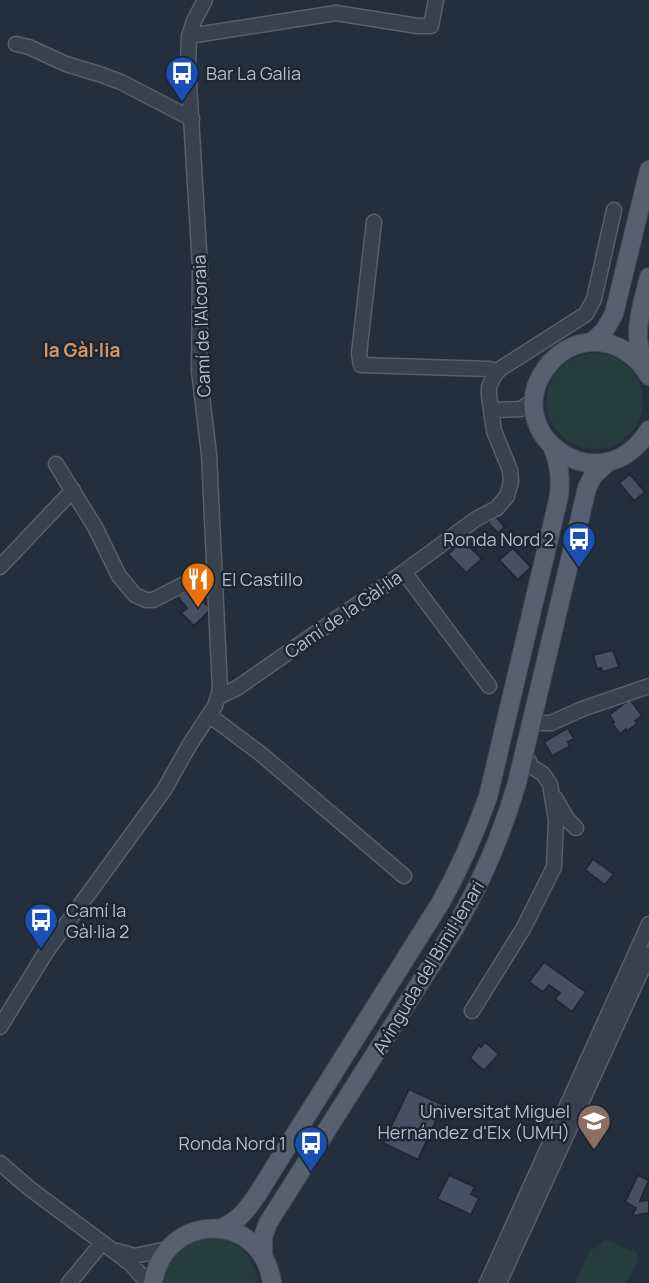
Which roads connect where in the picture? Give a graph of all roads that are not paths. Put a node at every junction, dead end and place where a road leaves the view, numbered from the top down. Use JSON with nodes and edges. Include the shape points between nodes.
{"nodes":[{"id":1,"x":205,"y":0,"type":"edge"},
{"id":2,"x":436,"y":0,"type":"edge"},
{"id":3,"x":337,"y":7,"type":"edge"},
{"id":4,"x":189,"y":36,"type":"junction"},
{"id":5,"x":16,"y":44,"type":"dead end"},
{"id":6,"x":192,"y":119,"type":"junction"},
{"id":7,"x":649,"y":170,"type":"edge"},
{"id":8,"x":614,"y":210,"type":"dead end"},
{"id":9,"x":374,"y":222,"type":"dead end"},
{"id":10,"x":649,"y":276,"type":"edge"},
{"id":11,"x":593,"y":342,"type":"junction"},
{"id":12,"x":497,"y":372,"type":"junction"},
{"id":13,"x":647,"y":372,"type":"edge"},
{"id":14,"x":534,"y":400,"type":"junction"},
{"id":15,"x":492,"y":414,"type":"junction"},
{"id":16,"x":536,"y":421,"type":"junction"},
{"id":17,"x":649,"y":429,"type":"edge"},
{"id":18,"x":552,"y":446,"type":"junction"},
{"id":19,"x":641,"y":447,"type":"edge"},
{"id":20,"x":608,"y":462,"type":"junction"},
{"id":21,"x":56,"y":464,"type":"dead end"},
{"id":22,"x":73,"y":490,"type":"junction"},
{"id":23,"x":0,"y":567,"type":"edge"},
{"id":24,"x":214,"y":569,"type":"junction"},
{"id":25,"x":404,"y":572,"type":"junction"},
{"id":26,"x":489,"y":686,"type":"dead end"},
{"id":27,"x":649,"y":686,"type":"edge"},
{"id":28,"x":218,"y":697,"type":"junction"},
{"id":29,"x":209,"y":715,"type":"junction"},
{"id":30,"x":533,"y":716,"type":"junction"},
{"id":31,"x":524,"y":752,"type":"junction"},
{"id":32,"x":552,"y":794,"type":"junction"},
{"id":33,"x":576,"y":828,"type":"dead end"},
{"id":34,"x":404,"y":876,"type":"dead end"},
{"id":35,"x":649,"y":924,"type":"edge"},
{"id":36,"x":649,"y":954,"type":"edge"},
{"id":37,"x":472,"y":1011,"type":"dead end"},
{"id":38,"x":0,"y":1027,"type":"edge"},
{"id":39,"x":0,"y":1163,"type":"edge"},
{"id":40,"x":222,"y":1228,"type":"junction"},
{"id":41,"x":106,"y":1246,"type":"junction"},
{"id":42,"x":167,"y":1249,"type":"junction"},
{"id":43,"x":262,"y":1254,"type":"junction"},
{"id":44,"x":69,"y":1283,"type":"edge"},
{"id":45,"x":150,"y":1283,"type":"edge"},
{"id":46,"x":272,"y":1283,"type":"edge"},
{"id":47,"x":487,"y":1283,"type":"edge"},
{"id":48,"x":499,"y":1283,"type":"edge"}],
"edges":[{"from":1,"to":4,"type":"street","name":"Camí de l'Alcoraia"},
{"from":2,"to":3,"type":"street","via":[[432,26]]},
{"from":3,"to":4,"type":"street"},
{"from":4,"to":6,"type":"street","name":"Camí de l'Alcoraia"},
{"from":5,"to":6,"type":"street","via":[[121,82]]},
{"from":6,"to":24,"type":"street","name":"Camí de l'Alcoraia","via":[[200,267],[199,371],[209,454]]},
{"from":7,"to":11,"type":"main road","via":[[614,314]]},
{"from":8,"to":12,"type":"street","via":[[594,299],[586,314]]},
{"from":9,"to":12,"type":"street","via":[[361,365]]},
{"from":10,"to":13,"type":"main road","via":[[638,334]]},
{"from":11,"to":13,"type":"main road","via":[[624,349]]},
{"from":11,"to":14,"type":"main road","via":[[570,348],[550,362]]},
{"from":12,"to":15,"type":"street","name":"Camí de la Gàl·lia","via":[[489,387]]},
{"from":14,"to":15,"type":"street","via":[[521,409]]},
{"from":14,"to":16,"type":"main road"},
{"from":15,"to":16,"type":"street"},
{"from":15,"to":25,"type":"street","name":"Camí de la Gàl·lia","via":[[494,432],[510,470],[507,496],[497,508]]},
{"from":16,"to":18,"type":"main road"},
{"from":17,"to":19,"type":"main road"},
{"from":18,"to":20,"type":"main road","via":[[583,462]]},
{"from":18,"to":40,"type":"main road","name":"Avinguda del Bimil·lenari","via":[[560,474],[559,496],[488,797],[471,841],[441,902],[257,1195],[236,1221]]},
{"from":19,"to":20,"type":"main road"},
{"from":20,"to":30,"type":"main road","name":"Avinguda del Bimil·lenari","via":[[587,488]]},
{"from":21,"to":22,"type":"street"},
{"from":22,"to":23,"type":"street"},
{"from":22,"to":24,"type":"street","via":[[119,576],[135,595],[153,600]]},
{"from":24,"to":28,"type":"street","name":"Camí de l'Alcoraia"},
{"from":25,"to":26,"type":"street"},
{"from":25,"to":28,"type":"street","name":"Camí de la Gàl·lia"},
{"from":27,"to":30,"type":"street","via":[[551,723],[540,723]]},
{"from":28,"to":29,"type":"street"},
{"from":29,"to":34,"type":"street"},
{"from":29,"to":38,"type":"street","via":[[164,790],[46,952]]},
{"from":30,"to":31,"type":"main road","name":"Avinguda del Bimil·lenari"},
{"from":31,"to":32,"type":"street","via":[[550,784]]},
{"from":31,"to":43,"type":"main road","name":"Avinguda del Bimil·lenari","via":[[509,812],[474,895],[268,1223]]},
{"from":32,"to":33,"type":"street"},
{"from":32,"to":37,"type":"street","via":[[554,867],[523,929]]},
{"from":35,"to":47,"type":"street"},
{"from":36,"to":48,"type":"street"},
{"from":39,"to":41,"type":"street"},
{"from":40,"to":42,"type":"main road","via":[[190,1232]]},
{"from":40,"to":43,"type":"main road","via":[[248,1239]]},
{"from":41,"to":42,"type":"street","via":[[135,1256]]},
{"from":41,"to":44,"type":"street"},
{"from":41,"to":45,"type":"street"},
{"from":42,"to":45,"type":"main road"},
{"from":43,"to":46,"type":"main road"}]}
